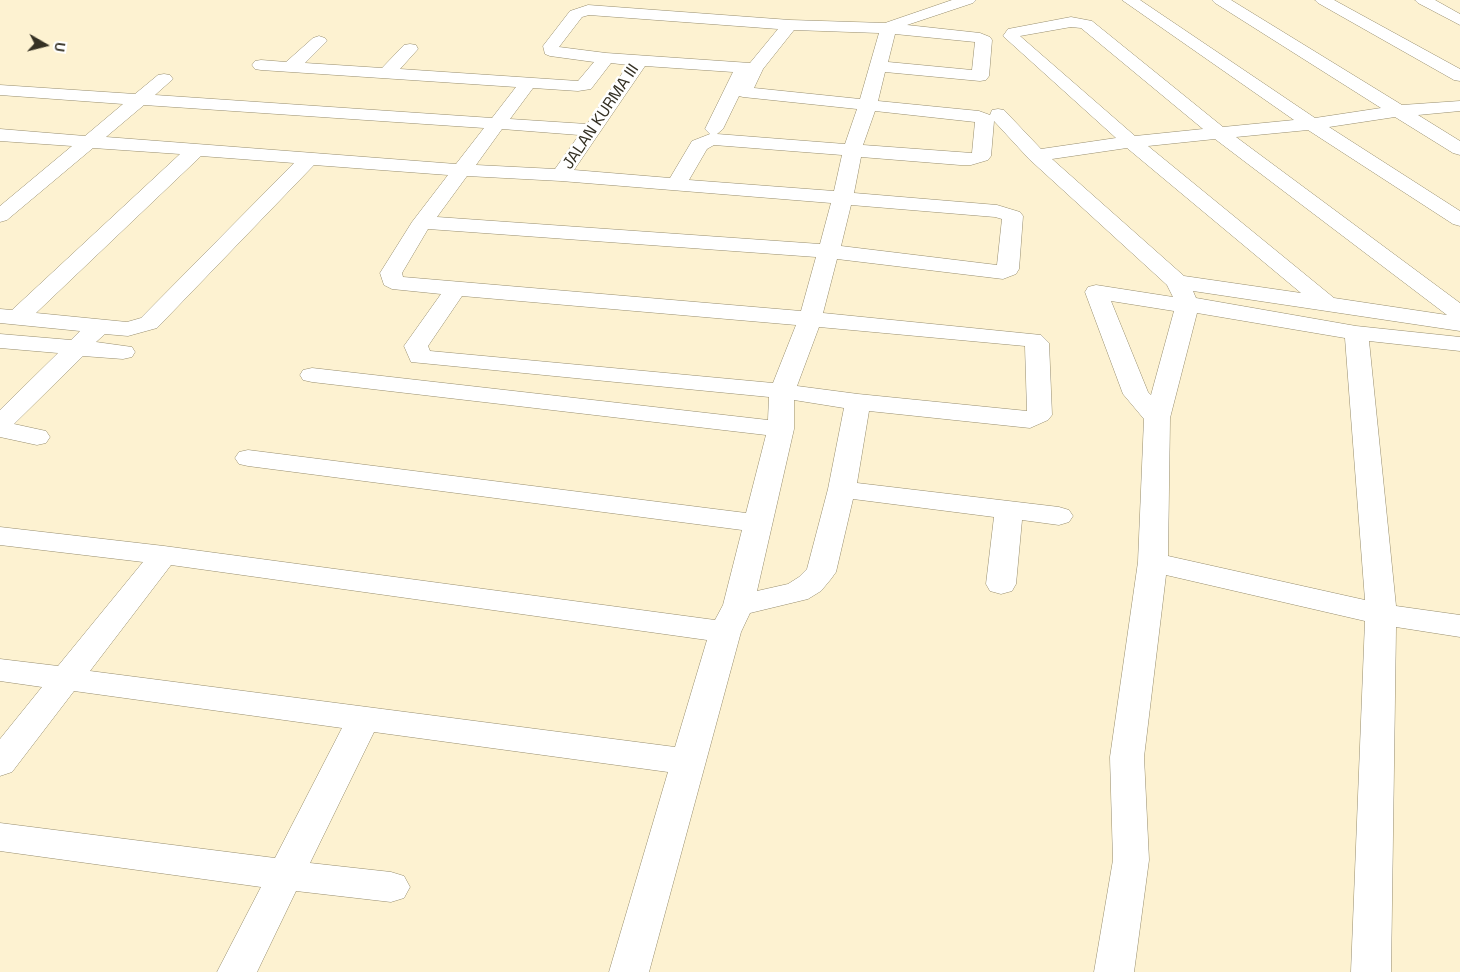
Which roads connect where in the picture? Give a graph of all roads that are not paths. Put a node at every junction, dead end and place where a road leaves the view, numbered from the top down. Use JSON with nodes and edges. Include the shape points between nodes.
{"nodes":[{"id":1,"x":912,"y":0,"type":"edge"},
{"id":2,"x":968,"y":0,"type":"edge"},
{"id":3,"x":1130,"y":0,"type":"edge"},
{"id":4,"x":1220,"y":0,"type":"edge"},
{"id":5,"x":1323,"y":0,"type":"edge"},
{"id":6,"x":1424,"y":0,"type":"edge"},
{"id":7,"x":911,"y":18,"type":"junction"},
{"id":8,"x":1460,"y":20,"type":"edge"},
{"id":9,"x":790,"y":25,"type":"junction"},
{"id":10,"x":888,"y":28,"type":"junction"},
{"id":11,"x":319,"y":41,"type":"dead end"},
{"id":12,"x":410,"y":49,"type":"dead end"},
{"id":13,"x":606,"y":58,"type":"junction"},
{"id":14,"x":640,"y":60,"type":"junction"},
{"id":15,"x":261,"y":66,"type":"dead end"},
{"id":16,"x":879,"y":66,"type":"junction"},
{"id":17,"x":498,"y":67,"type":"dead end"},
{"id":18,"x":750,"y":67,"type":"junction"},
{"id":19,"x":290,"y":68,"type":"junction"},
{"id":20,"x":386,"y":74,"type":"junction"},
{"id":21,"x":1460,"y":76,"type":"edge"},
{"id":22,"x":164,"y":79,"type":"dead end"},
{"id":23,"x":486,"y":81,"type":"junction"},
{"id":24,"x":527,"y":84,"type":"junction"},
{"id":25,"x":0,"y":90,"type":"edge"},
{"id":26,"x":139,"y":99,"type":"junction"},
{"id":27,"x":868,"y":104,"type":"junction"},
{"id":28,"x":1460,"y":106,"type":"edge"},
{"id":29,"x":1396,"y":111,"type":"junction"},
{"id":30,"x":998,"y":114,"type":"dead end"},
{"id":31,"x":497,"y":123,"type":"junction"},
{"id":32,"x":1312,"y":124,"type":"junction"},
{"id":33,"x":714,"y":129,"type":"dead end"},
{"id":34,"x":592,"y":130,"type":"junction"},
{"id":35,"x":1220,"y":134,"type":"junction"},
{"id":36,"x":0,"y":135,"type":"edge"},
{"id":37,"x":88,"y":142,"type":"junction"},
{"id":38,"x":1131,"y":142,"type":"junction"},
{"id":39,"x":1460,"y":149,"type":"edge"},
{"id":40,"x":196,"y":150,"type":"junction"},
{"id":41,"x":852,"y":151,"type":"junction"},
{"id":42,"x":1036,"y":155,"type":"junction"},
{"id":43,"x":309,"y":159,"type":"junction"},
{"id":44,"x":462,"y":170,"type":"junction"},
{"id":45,"x":561,"y":175,"type":"junction"},
{"id":46,"x":677,"y":184,"type":"junction"},
{"id":47,"x":843,"y":197,"type":"junction"},
{"id":48,"x":0,"y":216,"type":"edge"},
{"id":49,"x":1460,"y":220,"type":"edge"},
{"id":50,"x":422,"y":222,"type":"junction"},
{"id":51,"x":828,"y":251,"type":"junction"},
{"id":52,"x":1177,"y":282,"type":"junction"},
{"id":53,"x":456,"y":289,"type":"junction"},
{"id":54,"x":1326,"y":303,"type":"junction"},
{"id":55,"x":1187,"y":305,"type":"junction"},
{"id":56,"x":1460,"y":314,"type":"edge"},
{"id":57,"x":9,"y":316,"type":"edge"},
{"id":58,"x":810,"y":319,"type":"junction"},
{"id":59,"x":1460,"y":324,"type":"edge"},
{"id":60,"x":98,"y":327,"type":"junction"},
{"id":61,"x":1356,"y":333,"type":"junction"},
{"id":62,"x":0,"y":341,"type":"edge"},
{"id":63,"x":1460,"y":344,"type":"edge"},
{"id":64,"x":76,"y":348,"type":"junction"},
{"id":65,"x":122,"y":352,"type":"dead end"},
{"id":66,"x":312,"y":375,"type":"dead end"},
{"id":67,"x":782,"y":391,"type":"junction"},
{"id":68,"x":858,"y":402,"type":"junction"},
{"id":69,"x":1158,"y":418,"type":"junction"},
{"id":70,"x":0,"y":424,"type":"edge"},
{"id":71,"x":0,"y":429,"type":"edge"},
{"id":72,"x":781,"y":429,"type":"junction"},
{"id":73,"x":37,"y":437,"type":"dead end"},
{"id":74,"x":248,"y":458,"type":"dead end"},
{"id":75,"x":842,"y":489,"type":"junction"},
{"id":76,"x":1008,"y":510,"type":"junction"},
{"id":77,"x":1059,"y":516,"type":"dead end"},
{"id":78,"x":756,"y":523,"type":"junction"},
{"id":79,"x":0,"y":536,"type":"edge"},
{"id":80,"x":164,"y":555,"type":"junction"},
{"id":81,"x":1153,"y":562,"type":"junction"},
{"id":82,"x":1001,"y":584,"type":"dead end"},
{"id":83,"x":738,"y":605,"type":"junction"},
{"id":84,"x":1380,"y":614,"type":"junction"},
{"id":85,"x":1460,"y":626,"type":"edge"},
{"id":86,"x":725,"y":632,"type":"junction"},
{"id":87,"x":2,"y":673,"type":"edge"},
{"id":88,"x":67,"y":678,"type":"junction"},
{"id":89,"x":364,"y":718,"type":"junction"},
{"id":90,"x":688,"y":762,"type":"junction"},
{"id":91,"x":0,"y":763,"type":"edge"},
{"id":92,"x":0,"y":837,"type":"edge"},
{"id":93,"x":286,"y":875,"type":"junction"},
{"id":94,"x":391,"y":887,"type":"dead end"},
{"id":95,"x":237,"y":972,"type":"edge"},
{"id":96,"x":629,"y":972,"type":"edge"},
{"id":97,"x":1114,"y":972,"type":"edge"},
{"id":98,"x":1371,"y":972,"type":"edge"}],
"edges":[{"from":1,"to":7,"type":"street","via":[[908,14]]},
{"from":2,"to":7,"type":"street"},
{"from":3,"to":32,"type":"street"},
{"from":4,"to":29,"type":"street"},
{"from":5,"to":21,"type":"street"},
{"from":6,"to":8,"type":"street"},
{"from":7,"to":10,"type":"street"},
{"from":9,"to":10,"type":"street"},
{"from":9,"to":13,"type":"street","via":[[581,11],[550,46],[556,52]]},
{"from":9,"to":18,"type":"street"},
{"from":10,"to":16,"type":"street"},
{"from":10,"to":16,"type":"street","via":[[984,40],[980,76]]},
{"from":11,"to":19,"type":"street"},
{"from":12,"to":20,"type":"street"},
{"from":13,"to":14,"type":"street"},
{"from":13,"to":24,"type":"street","via":[[585,85]]},
{"from":14,"to":18,"type":"street"},
{"from":14,"to":34,"type":"street","name":"JALAN KURMA III"},
{"from":15,"to":19,"type":"street"},
{"from":16,"to":27,"type":"street"},
{"from":17,"to":23,"type":"street"},
{"from":18,"to":27,"type":"street","via":[[744,92]]},
{"from":18,"to":33,"type":"street"},
{"from":19,"to":20,"type":"street"},
{"from":20,"to":23,"type":"street"},
{"from":22,"to":26,"type":"street"},
{"from":23,"to":24,"type":"street"},
{"from":24,"to":31,"type":"street"},
{"from":25,"to":26,"type":"street"},
{"from":26,"to":31,"type":"street"},
{"from":26,"to":37,"type":"street"},
{"from":27,"to":41,"type":"street"},
{"from":27,"to":41,"type":"street","via":[[979,116],[985,120],[981,156],[965,159]]},
{"from":28,"to":29,"type":"street"},
{"from":29,"to":32,"type":"street"},
{"from":29,"to":39,"type":"street"},
{"from":30,"to":42,"type":"street"},
{"from":31,"to":34,"type":"street"},
{"from":31,"to":44,"type":"street"},
{"from":32,"to":35,"type":"street"},
{"from":32,"to":49,"type":"street"},
{"from":34,"to":45,"type":"street","name":"JALAN KURMA III"},
{"from":35,"to":38,"type":"street"},
{"from":35,"to":38,"type":"street","via":[[1086,24],[1072,22],[1014,32],[1011,36]]},
{"from":35,"to":56,"type":"street"},
{"from":36,"to":37,"type":"street"},
{"from":37,"to":40,"type":"street"},
{"from":37,"to":48,"type":"street"},
{"from":38,"to":42,"type":"street"},
{"from":38,"to":54,"type":"street"},
{"from":40,"to":43,"type":"street"},
{"from":40,"to":57,"type":"street"},
{"from":41,"to":46,"type":"street","via":[[711,139],[699,144]]},
{"from":41,"to":47,"type":"street"},
{"from":42,"to":52,"type":"street"},
{"from":43,"to":44,"type":"street"},
{"from":43,"to":60,"type":"street","via":[[149,323],[128,329]]},
{"from":44,"to":45,"type":"street"},
{"from":44,"to":50,"type":"street"},
{"from":45,"to":46,"type":"street"},
{"from":46,"to":47,"type":"street"},
{"from":47,"to":51,"type":"street"},
{"from":47,"to":51,"type":"street","via":[[1008,213],[1013,216],[1008,269],[1003,272]]},
{"from":50,"to":51,"type":"street"},
{"from":50,"to":53,"type":"street","via":[[391,273],[392,280],[400,284]]},
{"from":51,"to":58,"type":"street"},
{"from":52,"to":54,"type":"street"},
{"from":52,"to":55,"type":"street"},
{"from":53,"to":58,"type":"street"},
{"from":53,"to":67,"type":"street","via":[[416,346],[420,357]]},
{"from":54,"to":59,"type":"street"},
{"from":55,"to":61,"type":"street"},
{"from":55,"to":69,"type":"street"},
{"from":55,"to":69,"type":"street","via":[[1096,292],[1136,394]]},
{"from":57,"to":60,"type":"street"},
{"from":58,"to":67,"type":"street"},
{"from":58,"to":68,"type":"street","via":[[1033,340],[1037,344],[1040,410],[1039,415],[1030,420]]},
{"from":60,"to":64,"type":"street"},
{"from":61,"to":63,"type":"street"},
{"from":61,"to":84,"type":"street"},
{"from":62,"to":64,"type":"street"},
{"from":64,"to":65,"type":"street"},
{"from":64,"to":70,"type":"street"},
{"from":66,"to":72,"type":"street"},
{"from":67,"to":68,"type":"street"},
{"from":67,"to":72,"type":"street"},
{"from":68,"to":75,"type":"street"},
{"from":69,"to":81,"type":"street"},
{"from":71,"to":73,"type":"street"},
{"from":72,"to":78,"type":"street"},
{"from":74,"to":78,"type":"street"},
{"from":75,"to":76,"type":"street"},
{"from":75,"to":83,"type":"street","via":[[820,572],[815,578],[796,592]]},
{"from":76,"to":77,"type":"street"},
{"from":76,"to":82,"type":"street"},
{"from":78,"to":83,"type":"street"},
{"from":79,"to":80,"type":"street"},
{"from":80,"to":86,"type":"street"},
{"from":80,"to":88,"type":"street"},
{"from":81,"to":84,"type":"street"},
{"from":81,"to":97,"type":"street","via":[[1127,758],[1131,860]]},
{"from":83,"to":86,"type":"street"},
{"from":84,"to":85,"type":"street"},
{"from":84,"to":98,"type":"street"},
{"from":86,"to":90,"type":"street"},
{"from":87,"to":88,"type":"street"},
{"from":88,"to":89,"type":"street"},
{"from":88,"to":91,"type":"street"},
{"from":89,"to":90,"type":"street"},
{"from":89,"to":93,"type":"street"},
{"from":90,"to":96,"type":"street"},
{"from":92,"to":93,"type":"street"},
{"from":93,"to":94,"type":"street"},
{"from":93,"to":95,"type":"street"}]}
